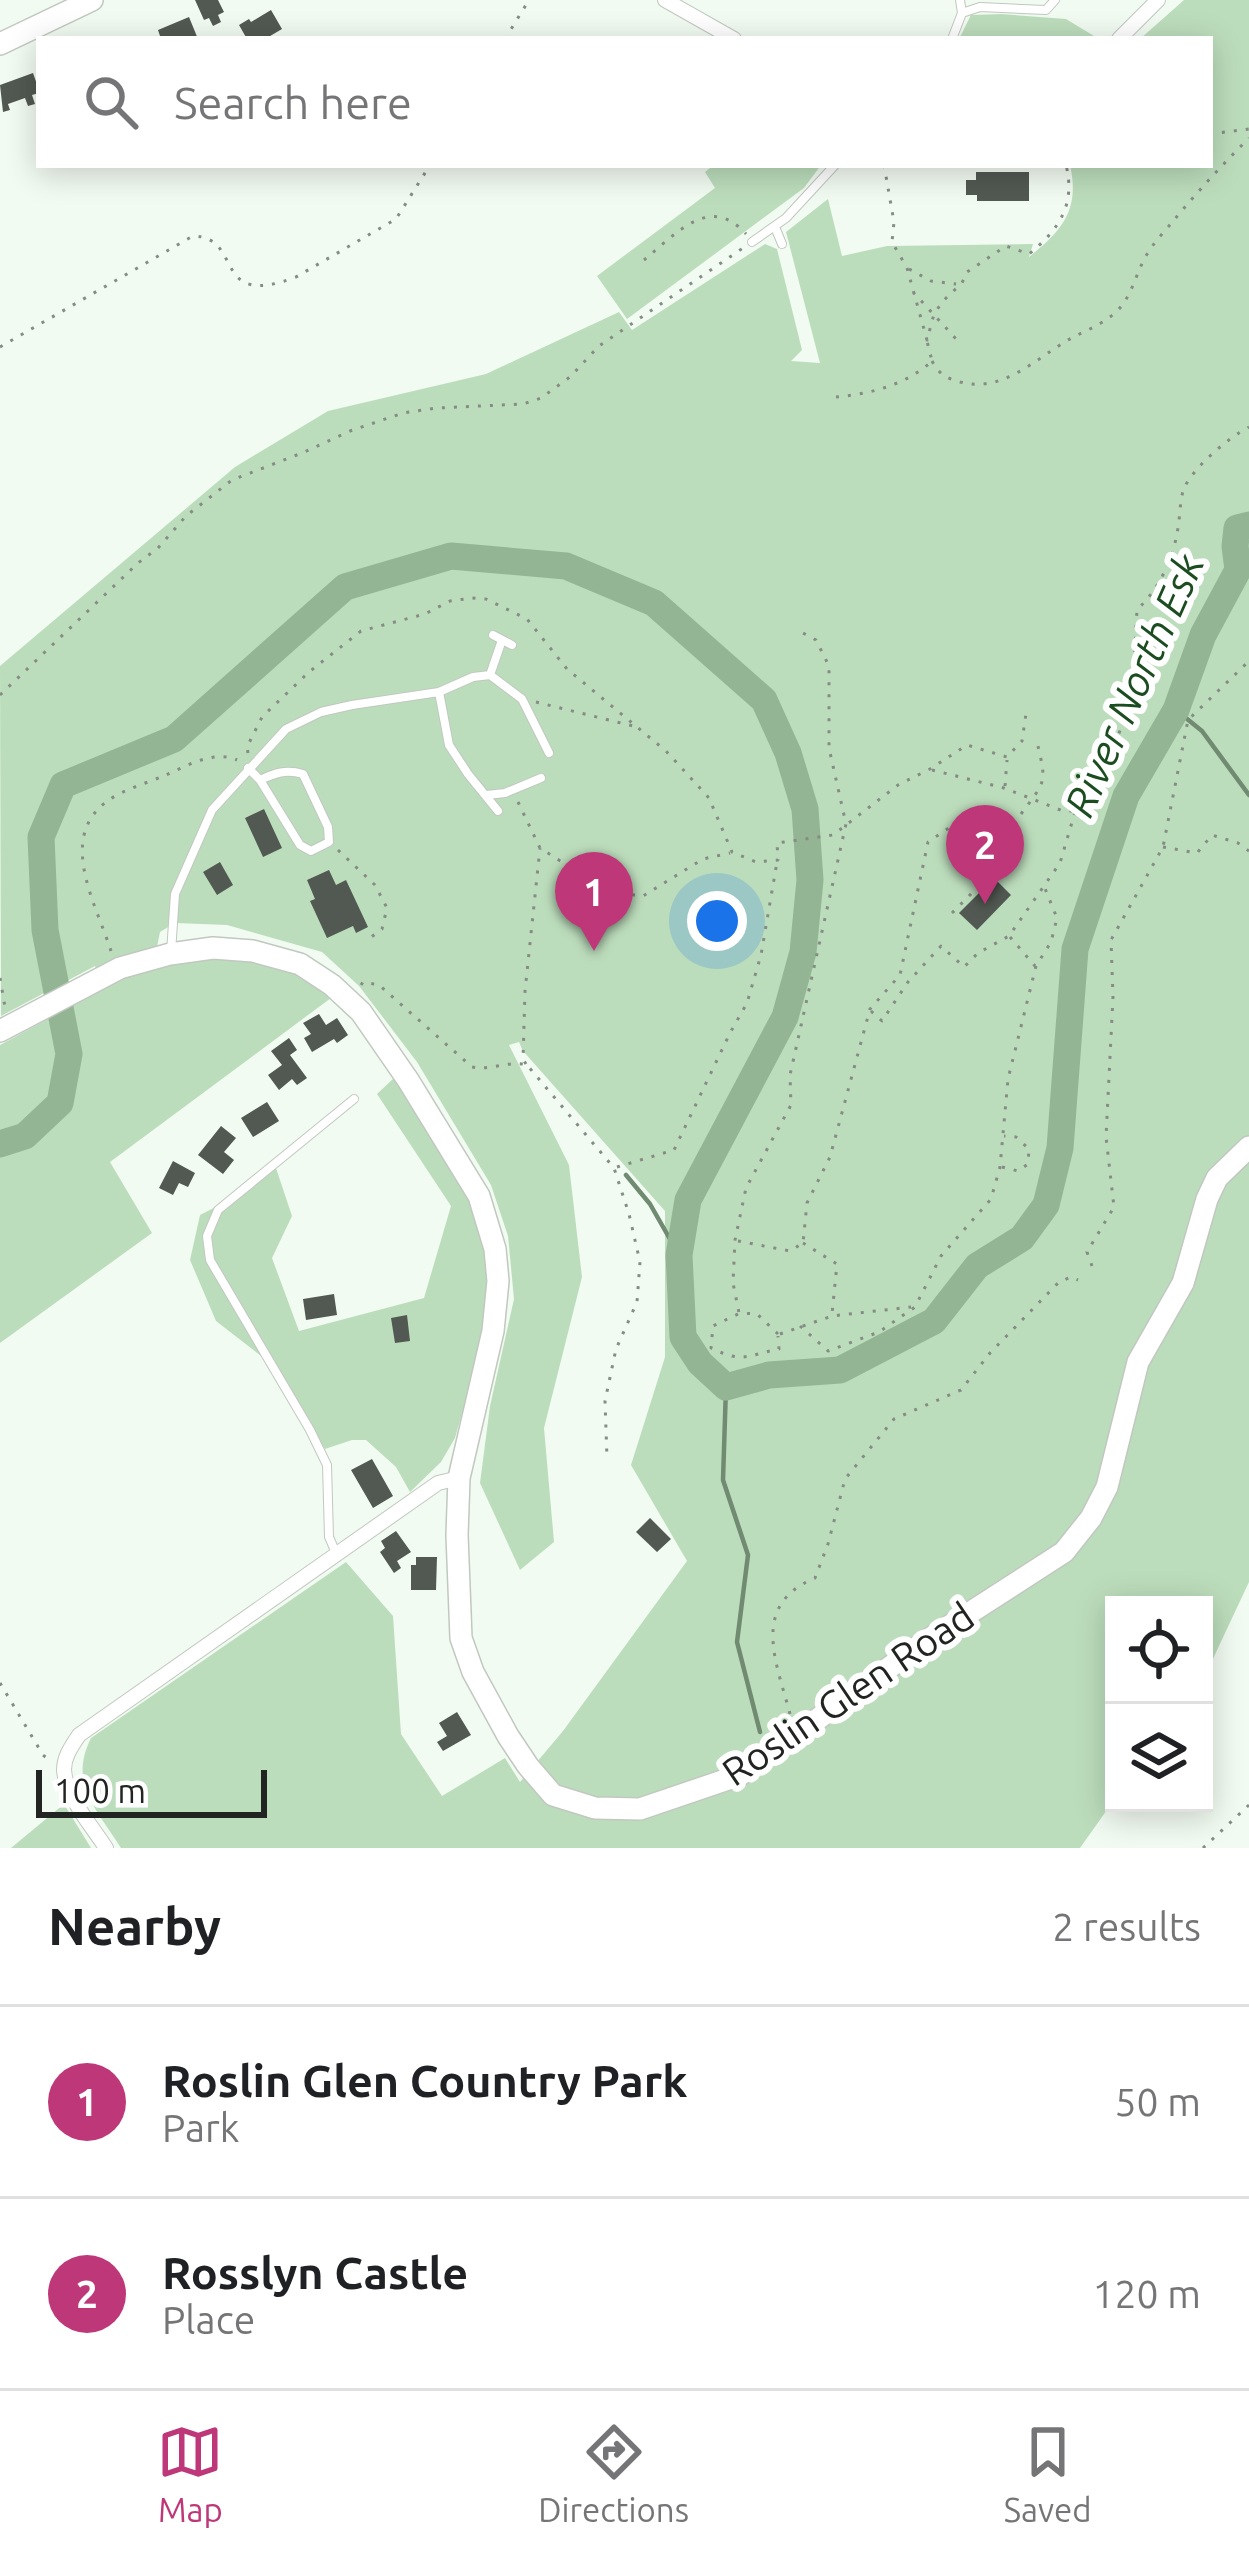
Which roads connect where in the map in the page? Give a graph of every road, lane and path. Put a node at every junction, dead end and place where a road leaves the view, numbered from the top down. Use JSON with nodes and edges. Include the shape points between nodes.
{"nodes":[{"id":1,"x":92,"y":0,"type":"edge"},
{"id":2,"x":529,"y":0,"type":"edge"},
{"id":3,"x":665,"y":0,"type":"edge"},
{"id":4,"x":960,"y":0,"type":"edge"},
{"id":5,"x":1055,"y":0,"type":"edge"},
{"id":6,"x":1158,"y":0,"type":"edge"},
{"id":7,"x":962,"y":13,"type":"junction"},
{"id":8,"x":507,"y":36,"type":"edge"},
{"id":9,"x":729,"y":36,"type":"edge"},
{"id":10,"x":953,"y":36,"type":"edge"},
{"id":11,"x":1122,"y":36,"type":"edge"},
{"id":12,"x":0,"y":44,"type":"edge"},
{"id":13,"x":1249,"y":129,"type":"edge"},
{"id":14,"x":1213,"y":134,"type":"edge"},
{"id":15,"x":1249,"y":138,"type":"edge"},
{"id":16,"x":428,"y":168,"type":"edge"},
{"id":17,"x":833,"y":168,"type":"edge"},
{"id":18,"x":885,"y":168,"type":"edge"},
{"id":19,"x":1066,"y":168,"type":"edge"},
{"id":20,"x":775,"y":226,"type":"junction"},
{"id":21,"x":752,"y":242,"type":"junction"},
{"id":22,"x":782,"y":244,"type":"dead end"},
{"id":23,"x":644,"y":260,"type":"dead end"},
{"id":24,"x":908,"y":268,"type":"junction"},
{"id":25,"x":962,"y":283,"type":"junction"},
{"id":26,"x":912,"y":291,"type":"junction"},
{"id":27,"x":934,"y":314,"type":"junction"},
{"id":28,"x":927,"y":340,"type":"junction"},
{"id":29,"x":958,"y":341,"type":"dead end"},
{"id":30,"x":0,"y":346,"type":"edge"},
{"id":31,"x":932,"y":361,"type":"junction"},
{"id":32,"x":836,"y":397,"type":"dead end"},
{"id":33,"x":1249,"y":428,"type":"edge"},
{"id":34,"x":802,"y":633,"type":"dead end"},
{"id":35,"x":502,"y":640,"type":"dead end"},
{"id":36,"x":1248,"y":664,"type":"edge"},
{"id":37,"x":490,"y":675,"type":"junction"},
{"id":38,"x":439,"y":692,"type":"junction"},
{"id":39,"x":0,"y":695,"type":"edge"},
{"id":40,"x":522,"y":699,"type":"junction"},
{"id":41,"x":1025,"y":714,"type":"dead end"},
{"id":42,"x":640,"y":728,"type":"junction"},
{"id":43,"x":1036,"y":742,"type":"dead end"},
{"id":44,"x":550,"y":753,"type":"dead end"},
{"id":45,"x":1007,"y":757,"type":"junction"},
{"id":46,"x":249,"y":767,"type":"junction"},
{"id":47,"x":930,"y":769,"type":"junction"},
{"id":48,"x":541,"y":778,"type":"dead end"},
{"id":49,"x":260,"y":780,"type":"junction"},
{"id":50,"x":1004,"y":788,"type":"junction"},
{"id":51,"x":512,"y":790,"type":"junction"},
{"id":52,"x":487,"y":795,"type":"junction"},
{"id":53,"x":498,"y":811,"type":"dead end"},
{"id":54,"x":1076,"y":811,"type":"junction"},
{"id":55,"x":1021,"y":814,"type":"dead end"},
{"id":56,"x":846,"y":824,"type":"junction"},
{"id":57,"x":1004,"y":832,"type":"dead end"},
{"id":58,"x":329,"y":842,"type":"junction"},
{"id":59,"x":1019,"y":846,"type":"dead end"},
{"id":60,"x":1163,"y":847,"type":"junction"},
{"id":61,"x":540,"y":848,"type":"junction"},
{"id":62,"x":1249,"y":851,"type":"edge"},
{"id":63,"x":732,"y":852,"type":"junction"},
{"id":64,"x":778,"y":860,"type":"junction"},
{"id":65,"x":1044,"y":886,"type":"junction"},
{"id":66,"x":952,"y":913,"type":"dead end"},
{"id":67,"x":1009,"y":936,"type":"junction"},
{"id":68,"x":366,"y":941,"type":"dead end"},
{"id":69,"x":170,"y":953,"type":"junction"},
{"id":70,"x":108,"y":966,"type":"junction"},
{"id":71,"x":1036,"y":966,"type":"junction"},
{"id":72,"x":900,"y":975,"type":"junction"},
{"id":73,"x":0,"y":978,"type":"edge"},
{"id":74,"x":908,"y":982,"type":"junction"},
{"id":75,"x":346,"y":998,"type":"junction"},
{"id":76,"x":870,"y":1010,"type":"junction"},
{"id":77,"x":7,"y":1027,"type":"edge"},
{"id":78,"x":527,"y":1065,"type":"junction"},
{"id":79,"x":354,"y":1099,"type":"dead end"},
{"id":80,"x":1002,"y":1136,"type":"junction"},
{"id":81,"x":1249,"y":1147,"type":"edge"},
{"id":82,"x":1000,"y":1167,"type":"junction"},
{"id":83,"x":614,"y":1168,"type":"junction"},
{"id":84,"x":735,"y":1240,"type":"junction"},
{"id":85,"x":803,"y":1243,"type":"junction"},
{"id":86,"x":1092,"y":1266,"type":"dead end"},
{"id":87,"x":1078,"y":1280,"type":"dead end"},
{"id":88,"x":915,"y":1307,"type":"junction"},
{"id":89,"x":739,"y":1313,"type":"junction"},
{"id":90,"x":832,"y":1316,"type":"junction"},
{"id":91,"x":800,"y":1326,"type":"junction"},
{"id":92,"x":778,"y":1334,"type":"junction"},
{"id":93,"x":607,"y":1458,"type":"dead end"},
{"id":94,"x":459,"y":1478,"type":"junction"},
{"id":95,"x":337,"y":1555,"type":"junction"},
{"id":96,"x":0,"y":1683,"type":"edge"},
{"id":97,"x":796,"y":1735,"type":"junction"},
{"id":98,"x":64,"y":1771,"type":"junction"},
{"id":99,"x":1249,"y":1805,"type":"edge"},
{"id":100,"x":106,"y":1848,"type":"edge"},
{"id":101,"x":1203,"y":1848,"type":"edge"}],
"edges":[{"from":1,"to":12,"type":"main road"},
{"from":2,"to":8,"type":"path"},
{"from":3,"to":9,"type":"street"},
{"from":4,"to":7,"type":"lane"},
{"from":5,"to":7,"type":"lane","via":[[1046,10]]},
{"from":6,"to":11,"type":"street"},
{"from":7,"to":10,"type":"lane"},
{"from":13,"to":14,"type":"path"},
{"from":15,"to":31,"type":"path","via":[[1146,256],[1131,292],[1105,321],[991,383],[950,379]]},
{"from":16,"to":30,"type":"path","via":[[396,219],[296,278],[248,286],[214,242],[193,236]]},
{"from":17,"to":20,"type":"lane"},
{"from":18,"to":24,"type":"path","via":[[892,242]]},
{"from":19,"to":25,"type":"path","via":[[1068,212],[1044,242],[1029,254],[995,251]]},
{"from":20,"to":21,"type":"lane"},
{"from":20,"to":22,"type":"lane"},
{"from":21,"to":23,"type":"path","via":[[735,221],[707,216]]},
{"from":21,"to":39,"type":"path","via":[[599,346],[541,398],[404,413],[232,480]]},
{"from":24,"to":25,"type":"path","via":[[932,281]]},
{"from":24,"to":26,"type":"path"},
{"from":25,"to":27,"type":"path"},
{"from":26,"to":27,"type":"path"},
{"from":26,"to":28,"type":"path"},
{"from":27,"to":28,"type":"path"},
{"from":27,"to":29,"type":"path"},
{"from":28,"to":31,"type":"path"},
{"from":31,"to":32,"type":"path","via":[[867,394]]},
{"from":33,"to":54,"type":"path","via":[[1204,459],[1184,486],[1172,557],[1137,610],[1132,699]]},
{"from":34,"to":56,"type":"path","via":[[816,640],[829,665],[829,748]]},
{"from":35,"to":37,"type":"lane"},
{"from":36,"to":60,"type":"path","via":[[1188,720]]},
{"from":37,"to":38,"type":"lane"},
{"from":37,"to":40,"type":"lane"},
{"from":38,"to":46,"type":"lane","via":[[321,712],[286,729]]},
{"from":38,"to":52,"type":"lane","via":[[449,745]]},
{"from":40,"to":42,"type":"path"},
{"from":40,"to":44,"type":"lane"},
{"from":41,"to":45,"type":"path","via":[[1022,741]]},
{"from":42,"to":46,"type":"path","via":[[567,669],[527,619],[472,598],[361,631],[262,717],[247,747]]},
{"from":42,"to":63,"type":"path","via":[[710,798]]},
{"from":43,"to":55,"type":"path","bridge":true,"via":[[1044,783]]},
{"from":45,"to":47,"type":"path","via":[[967,745]]},
{"from":45,"to":50,"type":"path"},
{"from":46,"to":49,"type":"lane"},
{"from":46,"to":69,"type":"lane","via":[[212,810],[176,894]]},
{"from":46,"to":70,"type":"path","via":[[224,754],[193,763],[106,802],[87,824],[83,866]]},
{"from":47,"to":50,"type":"path"},
{"from":47,"to":56,"type":"path"},
{"from":48,"to":51,"type":"lane"},
{"from":49,"to":58,"type":"lane","via":[[300,845],[311,851]]},
{"from":49,"to":58,"type":"lane","via":[[303,774]]},
{"from":50,"to":54,"type":"path"},
{"from":51,"to":52,"type":"lane"},
{"from":51,"to":61,"type":"path"},
{"from":52,"to":53,"type":"lane"},
{"from":54,"to":65,"type":"path"},
{"from":56,"to":64,"type":"path","via":[[833,835],[777,843]]},
{"from":56,"to":84,"type":"path","via":[[790,1076],[791,1105],[746,1188]]},
{"from":57,"to":72,"type":"path","via":[[959,820],[928,842]]},
{"from":58,"to":68,"type":"path","via":[[375,885],[387,908],[382,928]]},
{"from":59,"to":66,"type":"path"},
{"from":60,"to":62,"type":"path","via":[[1197,853],[1212,836]]},
{"from":60,"to":86,"type":"path","via":[[1111,940],[1106,1137],[1114,1207],[1088,1252]]},
{"from":61,"to":63,"type":"path","via":[[609,892],[643,896],[703,859]]},
{"from":61,"to":78,"type":"path","via":[[525,991]]},
{"from":63,"to":64,"type":"path"},
{"from":64,"to":83,"type":"path","via":[[747,1003],[674,1150]]},
{"from":65,"to":67,"type":"path"},
{"from":65,"to":71,"type":"path","via":[[1057,918]]},
{"from":67,"to":71,"type":"path"},
{"from":67,"to":74,"type":"path","via":[[964,967],[941,946]]},
{"from":69,"to":70,"type":"main road","name":"Roslin Glen Road"},
{"from":69,"to":75,"type":"main road","name":"Roslin Glen Road","via":[[268,955],[300,964]]},
{"from":70,"to":77,"type":"main road","name":"Roslin Glen Road"},
{"from":71,"to":80,"type":"path"},
{"from":72,"to":74,"type":"path"},
{"from":72,"to":76,"type":"path"},
{"from":73,"to":77,"type":"path"},
{"from":74,"to":76,"type":"path","via":[[882,1021]]},
{"from":75,"to":78,"type":"path","via":[[364,982],[379,985],[472,1067]]},
{"from":75,"to":94,"type":"main road","name":"Roslin Glen Road","via":[[479,1196],[495,1249],[493,1331]]},
{"from":76,"to":85,"type":"path","via":[[830,1157],[807,1203]]},
{"from":78,"to":83,"type":"path"},
{"from":79,"to":95,"type":"lane","via":[[218,1210],[207,1236],[210,1260],[326,1465]]},
{"from":80,"to":82,"type":"path"},
{"from":80,"to":82,"type":"path","via":[[1029,1149],[1018,1172]]},
{"from":81,"to":97,"type":"main road","name":"Roslin Glen Road","via":[[1207,1199],[1184,1282],[1138,1362],[1107,1487],[1091,1519],[1064,1552]]},
{"from":82,"to":88,"type":"path","via":[[991,1199],[941,1256]]},
{"from":83,"to":93,"type":"path","via":[[640,1262],[637,1302],[604,1401]]},
{"from":84,"to":85,"type":"path","via":[[790,1251]]},
{"from":84,"to":89,"type":"path"},
{"from":85,"to":90,"type":"path","via":[[837,1264]]},
{"from":87,"to":97,"type":"path","via":[[1059,1282],[961,1390],[894,1419],[845,1479],[815,1578],[794,1587],[771,1624]]},
{"from":88,"to":90,"type":"path"},
{"from":88,"to":91,"type":"path","via":[[879,1332],[828,1351]]},
{"from":89,"to":92,"type":"path","via":[[757,1314]]},
{"from":89,"to":92,"type":"path","via":[[713,1326],[711,1348],[750,1358],[779,1349]]},
{"from":90,"to":91,"type":"path"},
{"from":91,"to":92,"type":"path"},
{"from":94,"to":95,"type":"street","via":[[438,1483]]},
{"from":94,"to":97,"type":"main road","name":"Roslin Glen Road","via":[[461,1638],[508,1736],[554,1795],[595,1808],[640,1809],[740,1775]]},
{"from":95,"to":98,"type":"street","via":[[79,1735]]},
{"from":96,"to":98,"type":"path","via":[[43,1755]]},
{"from":98,"to":100,"type":"street"},
{"from":99,"to":101,"type":"path"}]}
